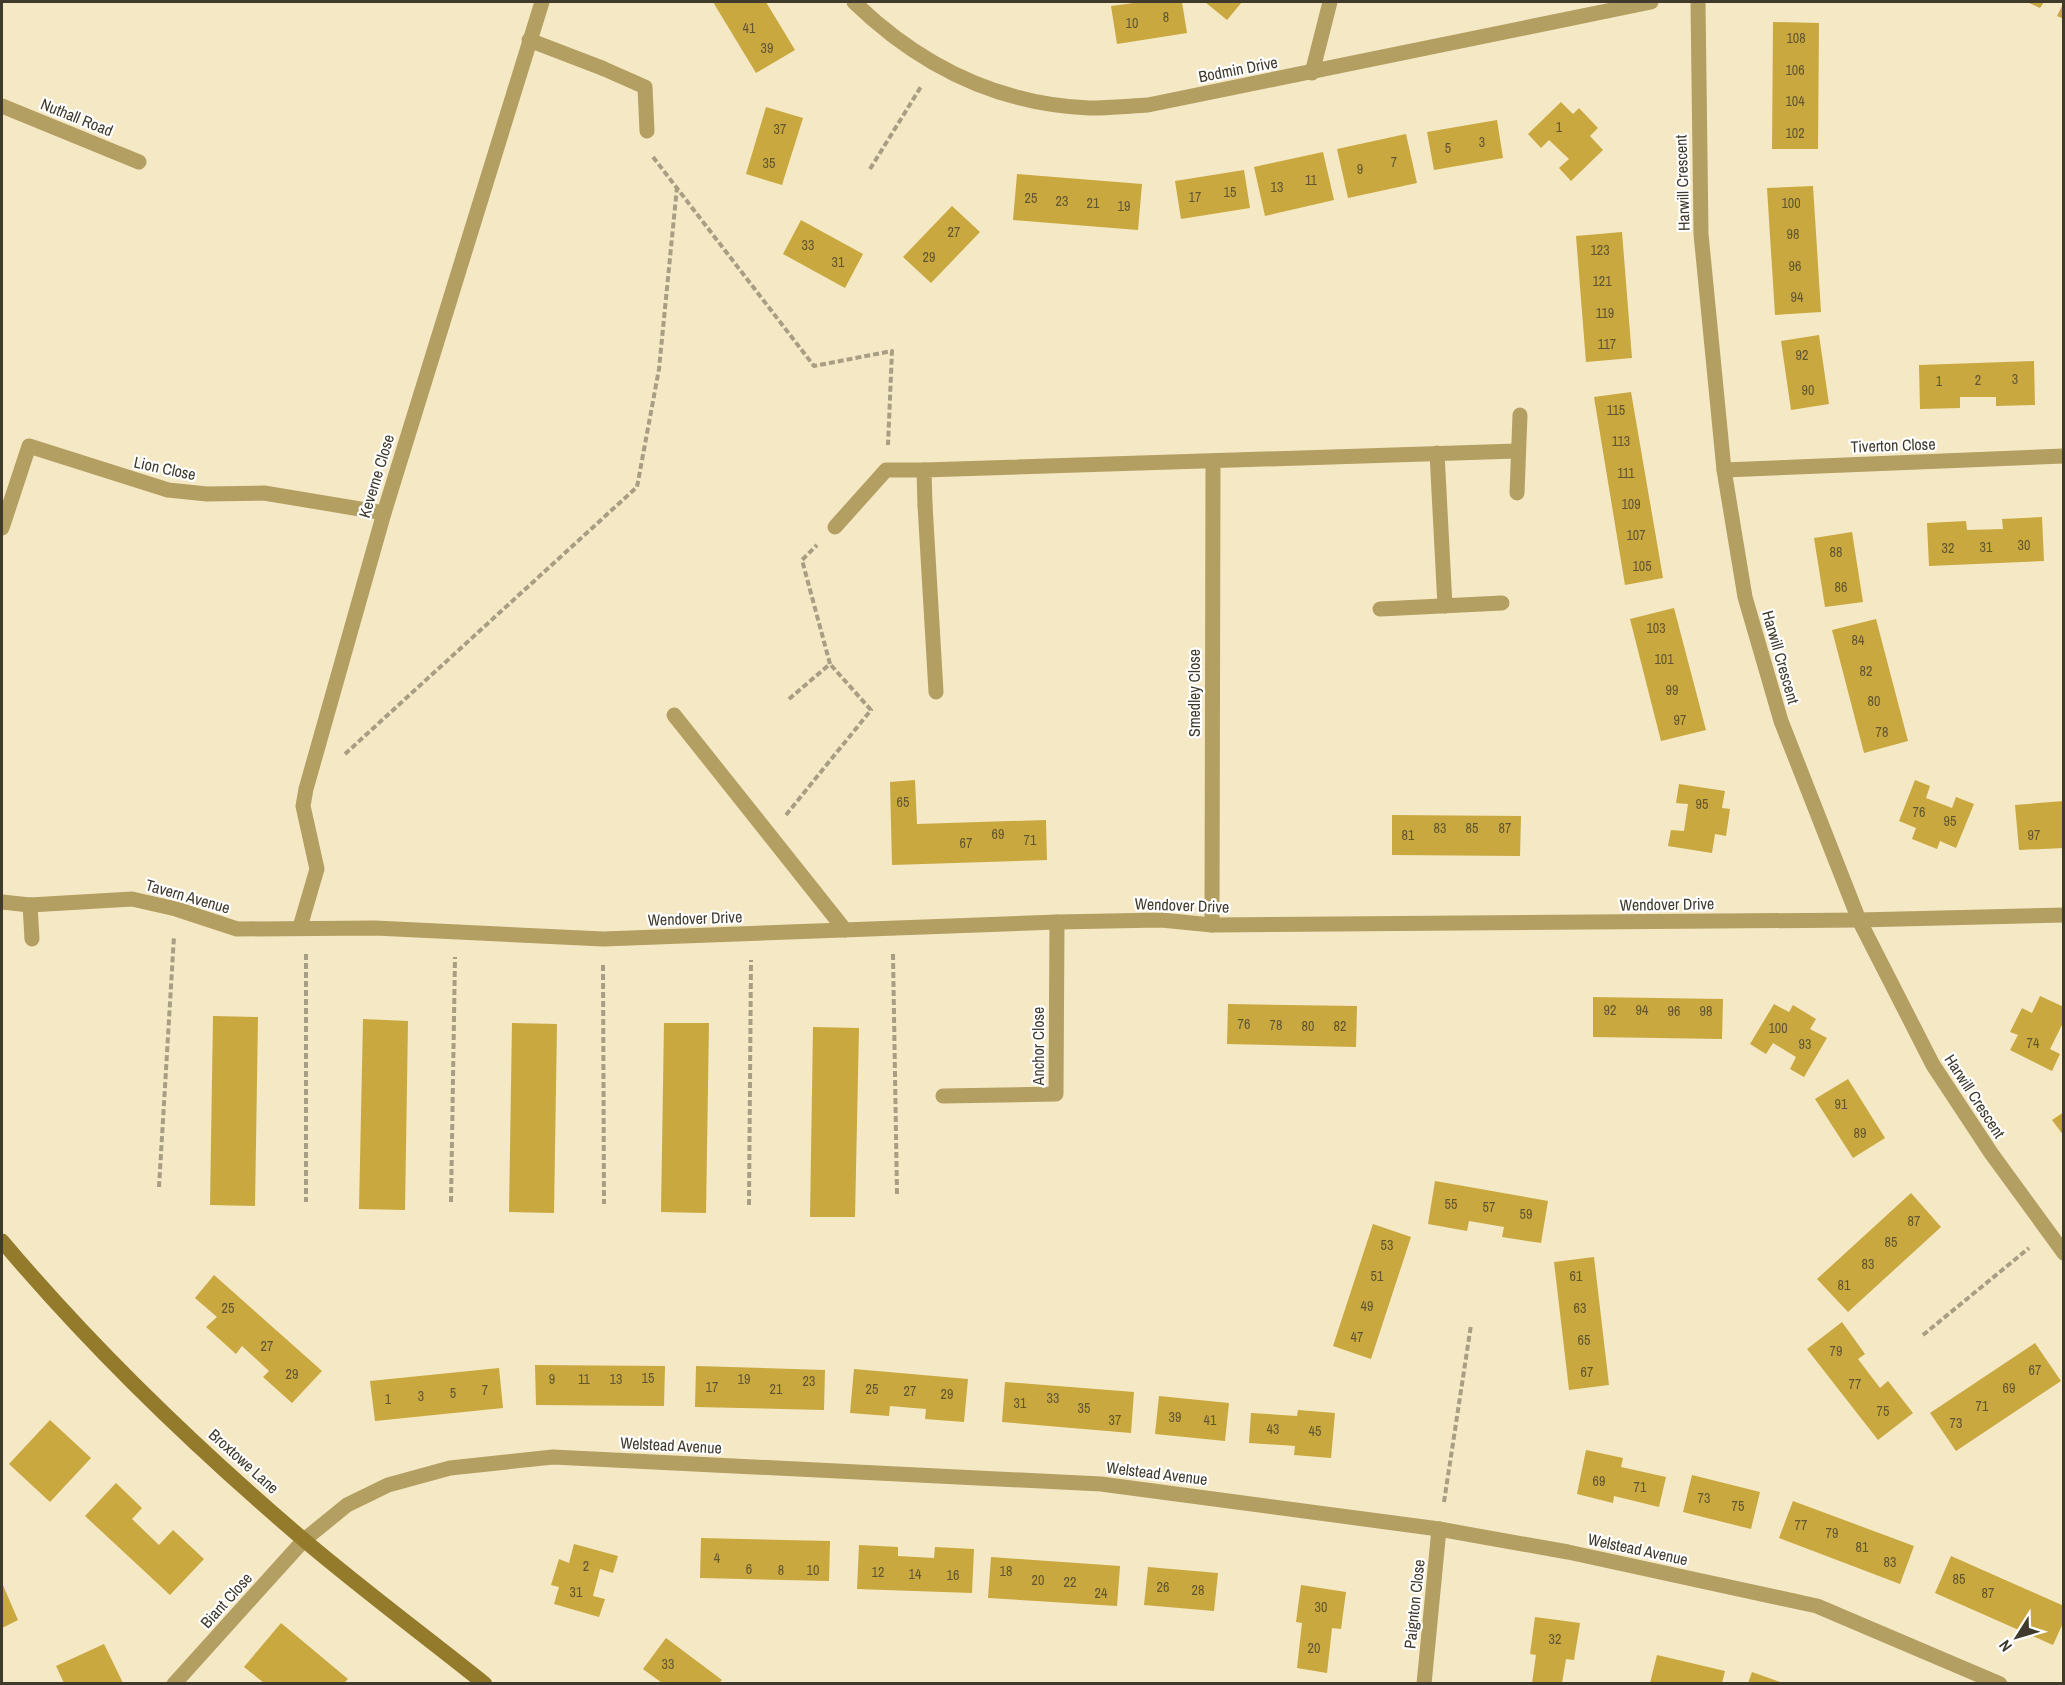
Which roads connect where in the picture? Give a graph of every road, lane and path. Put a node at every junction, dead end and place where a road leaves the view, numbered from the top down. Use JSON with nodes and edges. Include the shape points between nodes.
{"nodes":[{"id":1,"x":542,"y":2,"type":"edge"},
{"id":2,"x":854,"y":2,"type":"edge"},
{"id":3,"x":1330,"y":2,"type":"edge"},
{"id":4,"x":1651,"y":2,"type":"edge"},
{"id":5,"x":1698,"y":2,"type":"edge"},
{"id":6,"x":530,"y":40,"type":"junction"},
{"id":7,"x":934,"y":65,"type":"junction"},
{"id":8,"x":1312,"y":73,"type":"junction"},
{"id":9,"x":2,"y":106,"type":"edge"},
{"id":10,"x":646,"y":131,"type":"joint"},
{"id":11,"x":139,"y":162,"type":"dead end"},
{"id":12,"x":870,"y":169,"type":"dead end"},
{"id":13,"x":677,"y":187,"type":"junction"},
{"id":14,"x":1520,"y":415,"type":"dead end"},
{"id":15,"x":1517,"y":452,"type":"junction"},
{"id":16,"x":1437,"y":453,"type":"junction"},
{"id":17,"x":2064,"y":456,"type":"edge"},
{"id":18,"x":1213,"y":461,"type":"junction"},
{"id":19,"x":886,"y":470,"type":"junction"},
{"id":20,"x":924,"y":470,"type":"junction"},
{"id":21,"x":1724,"y":470,"type":"junction"},
{"id":22,"x":1517,"y":493,"type":"dead end"},
{"id":23,"x":384,"y":513,"type":"junction"},
{"id":24,"x":835,"y":527,"type":"joint"},
{"id":25,"x":2,"y":528,"type":"edge"},
{"id":26,"x":1502,"y":603,"type":"dead end"},
{"id":27,"x":1445,"y":606,"type":"junction"},
{"id":28,"x":1380,"y":609,"type":"dead end"},
{"id":29,"x":831,"y":664,"type":"junction"},
{"id":30,"x":936,"y":692,"type":"dead end"},
{"id":31,"x":789,"y":699,"type":"dead end"},
{"id":32,"x":675,"y":715,"type":"dead end"},
{"id":33,"x":341,"y":757,"type":"dead end"},
{"id":34,"x":769,"y":836,"type":"junction"},
{"id":35,"x":2,"y":902,"type":"edge"},
{"id":36,"x":30,"y":905,"type":"junction"},
{"id":37,"x":176,"y":909,"type":"junction"},
{"id":38,"x":2064,"y":915,"type":"edge"},
{"id":39,"x":1859,"y":920,"type":"junction"},
{"id":40,"x":1056,"y":922,"type":"junction"},
{"id":41,"x":1212,"y":925,"type":"junction"},
{"id":42,"x":303,"y":927,"type":"junction"},
{"id":43,"x":892,"y":927,"type":"junction"},
{"id":44,"x":844,"y":930,"type":"junction"},
{"id":45,"x":455,"y":933,"type":"junction"},
{"id":46,"x":751,"y":934,"type":"junction"},
{"id":47,"x":32,"y":939,"type":"dead end"},
{"id":48,"x":603,"y":939,"type":"junction"},
{"id":49,"x":943,"y":1096,"type":"dead end"},
{"id":50,"x":159,"y":1187,"type":"dead end"},
{"id":51,"x":897,"y":1194,"type":"dead end"},
{"id":52,"x":306,"y":1202,"type":"dead end"},
{"id":53,"x":451,"y":1202,"type":"dead end"},
{"id":54,"x":604,"y":1204,"type":"dead end"},
{"id":55,"x":750,"y":1205,"type":"dead end"},
{"id":56,"x":2047,"y":1233,"type":"junction"},
{"id":57,"x":2,"y":1240,"type":"edge"},
{"id":58,"x":2064,"y":1253,"type":"edge"},
{"id":59,"x":1471,"y":1325,"type":"dead end"},
{"id":60,"x":1923,"y":1335,"type":"dead end"},
{"id":61,"x":1439,"y":1529,"type":"junction"},
{"id":62,"x":304,"y":1540,"type":"junction"},
{"id":63,"x":174,"y":1683,"type":"edge"},
{"id":64,"x":485,"y":1683,"type":"edge"},
{"id":65,"x":1424,"y":1683,"type":"edge"},
{"id":66,"x":2000,"y":1683,"type":"edge"}],
"edges":[{"from":1,"to":6,"type":"street","name":"Keverne Close"},
{"from":2,"to":7,"type":"street","name":"Bodmin Drive","via":[[885,33]]},
{"from":3,"to":8,"type":"street"},
{"from":4,"to":8,"type":"street","name":"Bodmin Drive"},
{"from":5,"to":21,"type":"street","name":"Harwill Crescent","via":[[1701,234]]},
{"from":6,"to":10,"type":"street","via":[[645,87]]},
{"from":6,"to":23,"type":"street","name":"Keverne Close"},
{"from":7,"to":8,"type":"street","name":"Bodmin Drive","via":[[977,85],[1033,101],[1089,108],[1148,105]]},
{"from":7,"to":12,"type":"path"},
{"from":9,"to":11,"type":"street","name":"Nuthall Road"},
{"from":10,"to":13,"type":"path","via":[[649,152]]},
{"from":13,"to":19,"type":"path","via":[[814,366],[891,351]]},
{"from":13,"to":33,"type":"path","via":[[659,369],[637,486]]},
{"from":14,"to":15,"type":"street"},
{"from":15,"to":16,"type":"street"},
{"from":15,"to":22,"type":"street"},
{"from":16,"to":18,"type":"street"},
{"from":16,"to":27,"type":"street"},
{"from":17,"to":21,"type":"street","name":"Tiverton Close"},
{"from":18,"to":20,"type":"street"},
{"from":18,"to":41,"type":"street","name":"Smedley Close"},
{"from":19,"to":20,"type":"street"},
{"from":19,"to":24,"type":"street"},
{"from":20,"to":30,"type":"street"},
{"from":21,"to":39,"type":"street","name":"Harwill Crescent","via":[[1745,597],[1781,721]]},
{"from":23,"to":25,"type":"street","name":"Lion Close","via":[[264,493],[168,490],[29,446]]},
{"from":23,"to":42,"type":"street","name":"Keverne Close","via":[[306,789],[303,806],[317,869]]},
{"from":24,"to":29,"type":"path","via":[[802,560]]},
{"from":26,"to":27,"type":"street"},
{"from":27,"to":28,"type":"street"},
{"from":29,"to":31,"type":"path"},
{"from":29,"to":34,"type":"path","via":[[871,710]]},
{"from":32,"to":34,"type":"street"},
{"from":34,"to":44,"type":"street"},
{"from":35,"to":36,"type":"street","name":"Tavern Avenue"},
{"from":36,"to":37,"type":"street","name":"Tavern Avenue","via":[[132,899]]},
{"from":36,"to":47,"type":"street"},
{"from":37,"to":42,"type":"street","name":"Tavern Avenue","via":[[237,929]]},
{"from":37,"to":50,"type":"path"},
{"from":38,"to":39,"type":"street","name":"Wendover Drive"},
{"from":39,"to":41,"type":"street","name":"Wendover Drive"},
{"from":39,"to":56,"type":"street","name":"Harwill Crescent","via":[[1933,1065]]},
{"from":40,"to":41,"type":"street","name":"Wendover Drive","via":[[1161,920]]},
{"from":40,"to":43,"type":"street","name":"Wendover Drive"},
{"from":40,"to":49,"type":"street","name":"Anchor Close","via":[[1056,1094]]},
{"from":42,"to":45,"type":"street","name":"Wendover Drive"},
{"from":42,"to":52,"type":"path"},
{"from":43,"to":44,"type":"street","name":"Wendover Drive"},
{"from":43,"to":51,"type":"path"},
{"from":44,"to":46,"type":"street","name":"Wendover Drive"},
{"from":45,"to":48,"type":"street","name":"Wendover Drive"},
{"from":45,"to":53,"type":"path"},
{"from":46,"to":48,"type":"street","name":"Wendover Drive"},
{"from":46,"to":55,"type":"path"},
{"from":48,"to":54,"type":"path"},
{"from":56,"to":58,"type":"street","name":"Harwill Crescent"},
{"from":56,"to":60,"type":"path"},
{"from":57,"to":62,"type":"main road","name":"Broxtowe Lane","via":[[62,1312],[137,1388]]},
{"from":59,"to":61,"type":"path"},
{"from":61,"to":62,"type":"street","name":"Welstead Avenue","via":[[1101,1484],[553,1457],[450,1468],[388,1485],[347,1505]]},
{"from":61,"to":65,"type":"street","name":"Paignton Close"},
{"from":61,"to":66,"type":"street","name":"Welstead Avenue","via":[[1568,1552],[1817,1606]]},
{"from":62,"to":63,"type":"street","name":"Biant Close"},
{"from":62,"to":64,"type":"main road","name":"Broxtowe Lane"}]}
